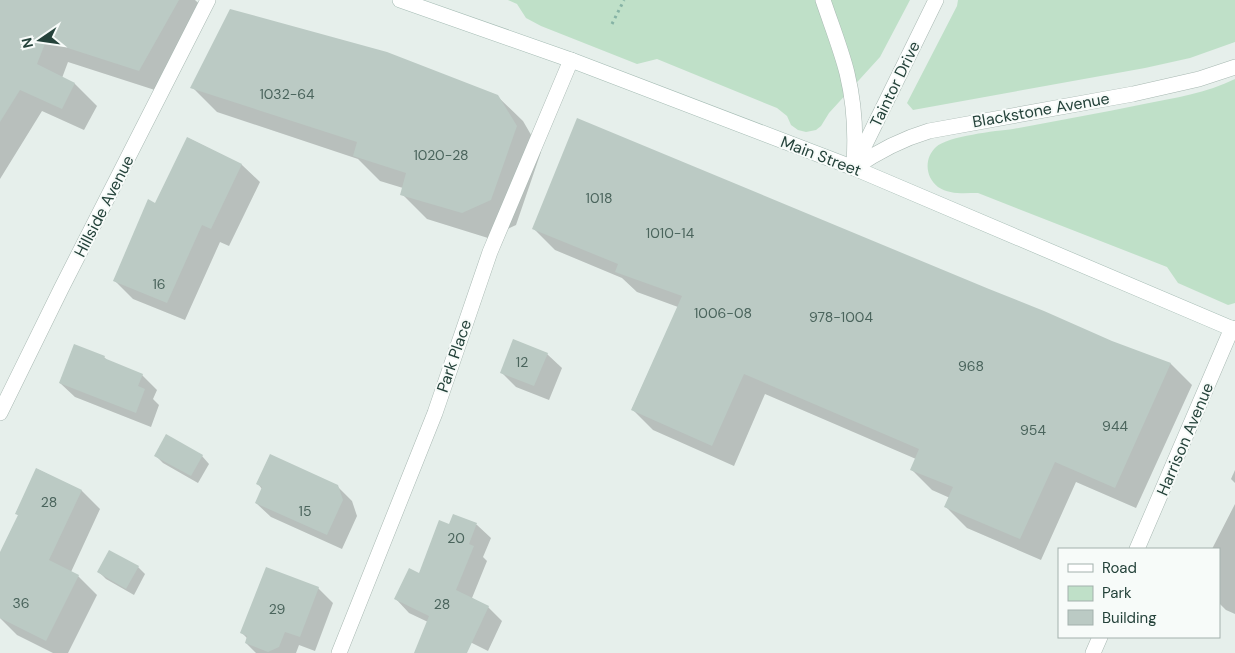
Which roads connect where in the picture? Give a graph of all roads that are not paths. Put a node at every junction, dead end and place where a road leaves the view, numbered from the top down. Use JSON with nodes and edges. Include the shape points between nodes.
{"nodes":[{"id":1,"x":208,"y":0,"type":"edge"},
{"id":2,"x":400,"y":0,"type":"edge"},
{"id":3,"x":823,"y":0,"type":"edge"},
{"id":4,"x":936,"y":0,"type":"edge"},
{"id":5,"x":571,"y":60,"type":"junction"},
{"id":6,"x":1235,"y":68,"type":"edge"},
{"id":7,"x":854,"y":168,"type":"junction"},
{"id":8,"x":1234,"y":329,"type":"edge"},
{"id":9,"x":0,"y":413,"type":"edge"},
{"id":10,"x":1137,"y":548,"type":"edge"},
{"id":11,"x":1100,"y":638,"type":"edge"},
{"id":12,"x":338,"y":653,"type":"edge"},
{"id":13,"x":1093,"y":653,"type":"edge"}],
"edges":[{"from":1,"to":9,"type":"street","name":"Hillside Avenue"},
{"from":2,"to":5,"type":"street","name":"Main Street"},
{"from":3,"to":7,"type":"street","via":[[847,74],[855,129]]},
{"from":4,"to":7,"type":"street","name":"Taintor Drive"},
{"from":5,"to":7,"type":"street","name":"Main Street"},
{"from":5,"to":12,"type":"street","name":"Park Place","via":[[490,252],[434,413]]},
{"from":6,"to":7,"type":"street","name":"Blackstone Avenue","via":[[1133,94],[929,131],[888,147]]},
{"from":7,"to":8,"type":"street","name":"Main Street"},
{"from":8,"to":10,"type":"street","name":"Harrison Avenue"},
{"from":11,"to":13,"type":"street"}]}
